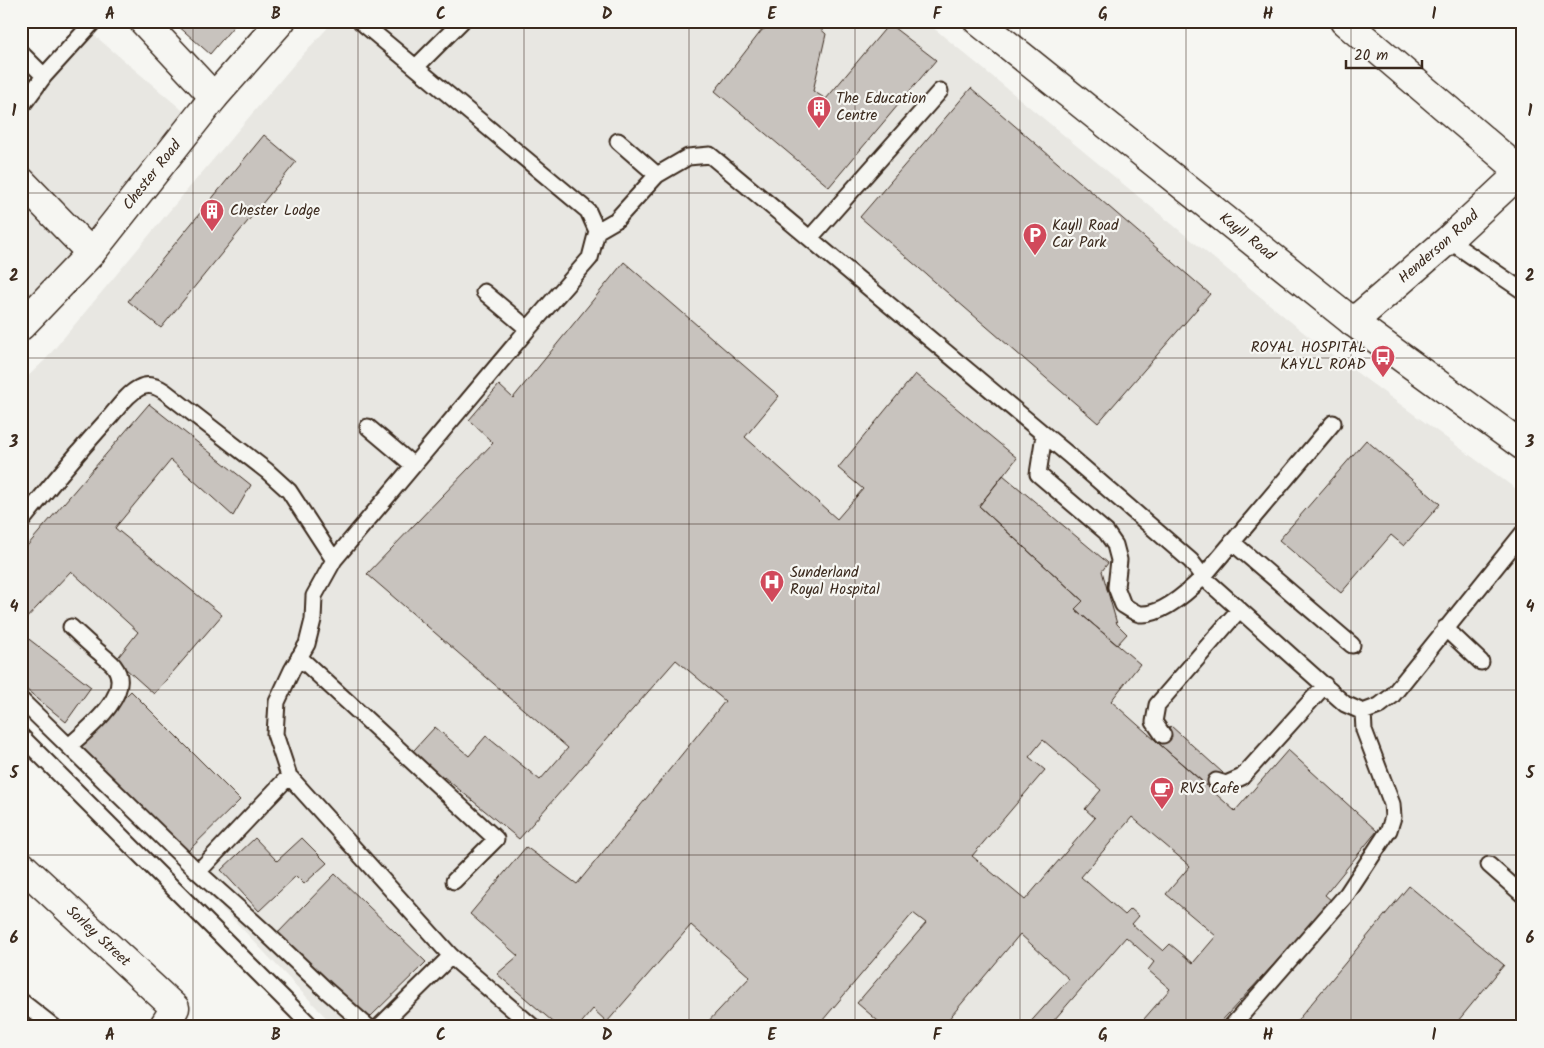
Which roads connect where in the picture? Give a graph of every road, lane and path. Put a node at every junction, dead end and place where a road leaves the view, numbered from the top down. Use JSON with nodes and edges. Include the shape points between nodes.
{"nodes":[{"id":1,"x":94,"y":21,"type":"edge"},
{"id":2,"x":143,"y":21,"type":"edge"},
{"id":3,"x":281,"y":21,"type":"edge"},
{"id":4,"x":360,"y":21,"type":"edge"},
{"id":5,"x":462,"y":21,"type":"edge"},
{"id":6,"x":978,"y":21,"type":"edge"},
{"id":7,"x":1344,"y":21,"type":"edge"},
{"id":8,"x":21,"y":53,"type":"edge"},
{"id":9,"x":416,"y":67,"type":"junction"},
{"id":10,"x":44,"y":76,"type":"junction"},
{"id":11,"x":940,"y":91,"type":"dead end"},
{"id":12,"x":214,"y":97,"type":"junction"},
{"id":13,"x":21,"y":106,"type":"edge"},
{"id":14,"x":618,"y":141,"type":"dead end"},
{"id":15,"x":1522,"y":172,"type":"edge"},
{"id":16,"x":657,"y":175,"type":"junction"},
{"id":17,"x":21,"y":182,"type":"edge"},
{"id":18,"x":597,"y":231,"type":"junction"},
{"id":19,"x":810,"y":238,"type":"junction"},
{"id":20,"x":1448,"y":240,"type":"junction"},
{"id":21,"x":91,"y":253,"type":"junction"},
{"id":22,"x":1523,"y":291,"type":"edge"},
{"id":23,"x":484,"y":292,"type":"dead end"},
{"id":24,"x":1353,"y":322,"type":"junction"},
{"id":25,"x":21,"y":326,"type":"edge"},
{"id":26,"x":528,"y":329,"type":"junction"},
{"id":27,"x":1333,"y":423,"type":"dead end"},
{"id":28,"x":368,"y":427,"type":"dead end"},
{"id":29,"x":1044,"y":435,"type":"junction"},
{"id":30,"x":1523,"y":446,"type":"edge"},
{"id":31,"x":413,"y":465,"type":"junction"},
{"id":32,"x":21,"y":522,"type":"edge"},
{"id":33,"x":1523,"y":533,"type":"edge"},
{"id":34,"x":1232,"y":542,"type":"junction"},
{"id":35,"x":334,"y":560,"type":"junction"},
{"id":36,"x":1204,"y":577,"type":"junction"},
{"id":37,"x":1240,"y":610,"type":"junction"},
{"id":38,"x":71,"y":628,"type":"dead end"},
{"id":39,"x":1445,"y":628,"type":"junction"},
{"id":40,"x":1352,"y":645,"type":"dead end"},
{"id":41,"x":299,"y":657,"type":"junction"},
{"id":42,"x":1481,"y":662,"type":"dead end"},
{"id":43,"x":1325,"y":685,"type":"junction"},
{"id":44,"x":21,"y":700,"type":"edge"},
{"id":45,"x":1363,"y":712,"type":"junction"},
{"id":46,"x":1163,"y":735,"type":"dead end"},
{"id":47,"x":21,"y":736,"type":"edge"},
{"id":48,"x":69,"y":746,"type":"junction"},
{"id":49,"x":289,"y":776,"type":"junction"},
{"id":50,"x":1216,"y":781,"type":"dead end"},
{"id":51,"x":21,"y":865,"type":"edge"},
{"id":52,"x":1489,"y":865,"type":"dead end"},
{"id":53,"x":198,"y":872,"type":"junction"},
{"id":54,"x":454,"y":881,"type":"dead end"},
{"id":55,"x":1523,"y":895,"type":"edge"},
{"id":56,"x":451,"y":956,"type":"junction"},
{"id":57,"x":21,"y":1001,"type":"edge"},
{"id":58,"x":169,"y":1018,"type":"edge"},
{"id":59,"x":527,"y":1025,"type":"edge"},
{"id":60,"x":54,"y":1027,"type":"edge"},
{"id":61,"x":312,"y":1027,"type":"edge"},
{"id":62,"x":368,"y":1027,"type":"edge"},
{"id":63,"x":379,"y":1027,"type":"edge"},
{"id":64,"x":1231,"y":1027,"type":"edge"}],
"edges":[{"from":1,"to":10,"type":"lane"},
{"from":2,"to":12,"type":"street"},
{"from":3,"to":12,"type":"street","name":"Chester Road"},
{"from":4,"to":9,"type":"lane"},
{"from":5,"to":9,"type":"lane"},
{"from":6,"to":24,"type":"street","name":"Kayll Road"},
{"from":7,"to":15,"type":"street"},
{"from":8,"to":10,"type":"lane"},
{"from":9,"to":18,"type":"lane","via":[[588,211]]},
{"from":10,"to":13,"type":"lane"},
{"from":11,"to":19,"type":"lane"},
{"from":12,"to":21,"type":"street","name":"Chester Road"},
{"from":14,"to":16,"type":"lane"},
{"from":15,"to":20,"type":"street","name":"Henderson Road"},
{"from":16,"to":18,"type":"lane","via":[[616,220]]},
{"from":16,"to":19,"type":"lane","via":[[688,157],[710,154]]},
{"from":17,"to":21,"type":"street"},
{"from":18,"to":26,"type":"lane","via":[[590,258]]},
{"from":19,"to":29,"type":"lane"},
{"from":20,"to":22,"type":"lane"},
{"from":20,"to":24,"type":"street","name":"Henderson Road"},
{"from":21,"to":25,"type":"street","name":"Chester Road"},
{"from":23,"to":26,"type":"lane"},
{"from":24,"to":30,"type":"street","name":"Kayll Road"},
{"from":26,"to":31,"type":"lane"},
{"from":27,"to":34,"type":"lane"},
{"from":28,"to":31,"type":"lane"},
{"from":29,"to":36,"type":"lane","via":[[1191,561]]},
{"from":29,"to":36,"type":"lane","via":[[1038,474],[1106,532],[1115,545],[1119,560],[1116,587],[1122,604],[1139,614],[1159,611],[1186,594]]},
{"from":31,"to":35,"type":"lane"},
{"from":32,"to":35,"type":"lane","via":[[130,394],[150,385],[157,386],[289,491]]},
{"from":33,"to":39,"type":"lane"},
{"from":34,"to":36,"type":"lane"},
{"from":34,"to":40,"type":"lane"},
{"from":35,"to":41,"type":"lane","via":[[314,596],[313,620],[307,644]]},
{"from":36,"to":37,"type":"lane"},
{"from":37,"to":43,"type":"lane"},
{"from":37,"to":46,"type":"lane","via":[[1157,705],[1154,722]]},
{"from":38,"to":48,"type":"lane","via":[[114,666],[119,682],[117,693],[102,715]]},
{"from":39,"to":42,"type":"lane"},
{"from":39,"to":45,"type":"lane","via":[[1392,696],[1380,706]]},
{"from":41,"to":49,"type":"lane","via":[[277,710],[275,734]]},
{"from":41,"to":54,"type":"lane","via":[[496,840]]},
{"from":43,"to":45,"type":"lane","via":[[1345,704]]},
{"from":43,"to":50,"type":"lane","via":[[1242,777],[1226,784]]},
{"from":44,"to":48,"type":"lane"},
{"from":45,"to":64,"type":"lane","via":[[1364,730],[1392,804],[1389,830],[1347,894]]},
{"from":47,"to":61,"type":"lane"},
{"from":48,"to":53,"type":"lane"},
{"from":49,"to":53,"type":"lane"},
{"from":49,"to":56,"type":"lane"},
{"from":51,"to":58,"type":"street","name":"Sorley Street"},
{"from":52,"to":55,"type":"lane"},
{"from":53,"to":62,"type":"lane"},
{"from":56,"to":59,"type":"lane"},
{"from":56,"to":63,"type":"lane"},
{"from":57,"to":60,"type":"lane"}]}
